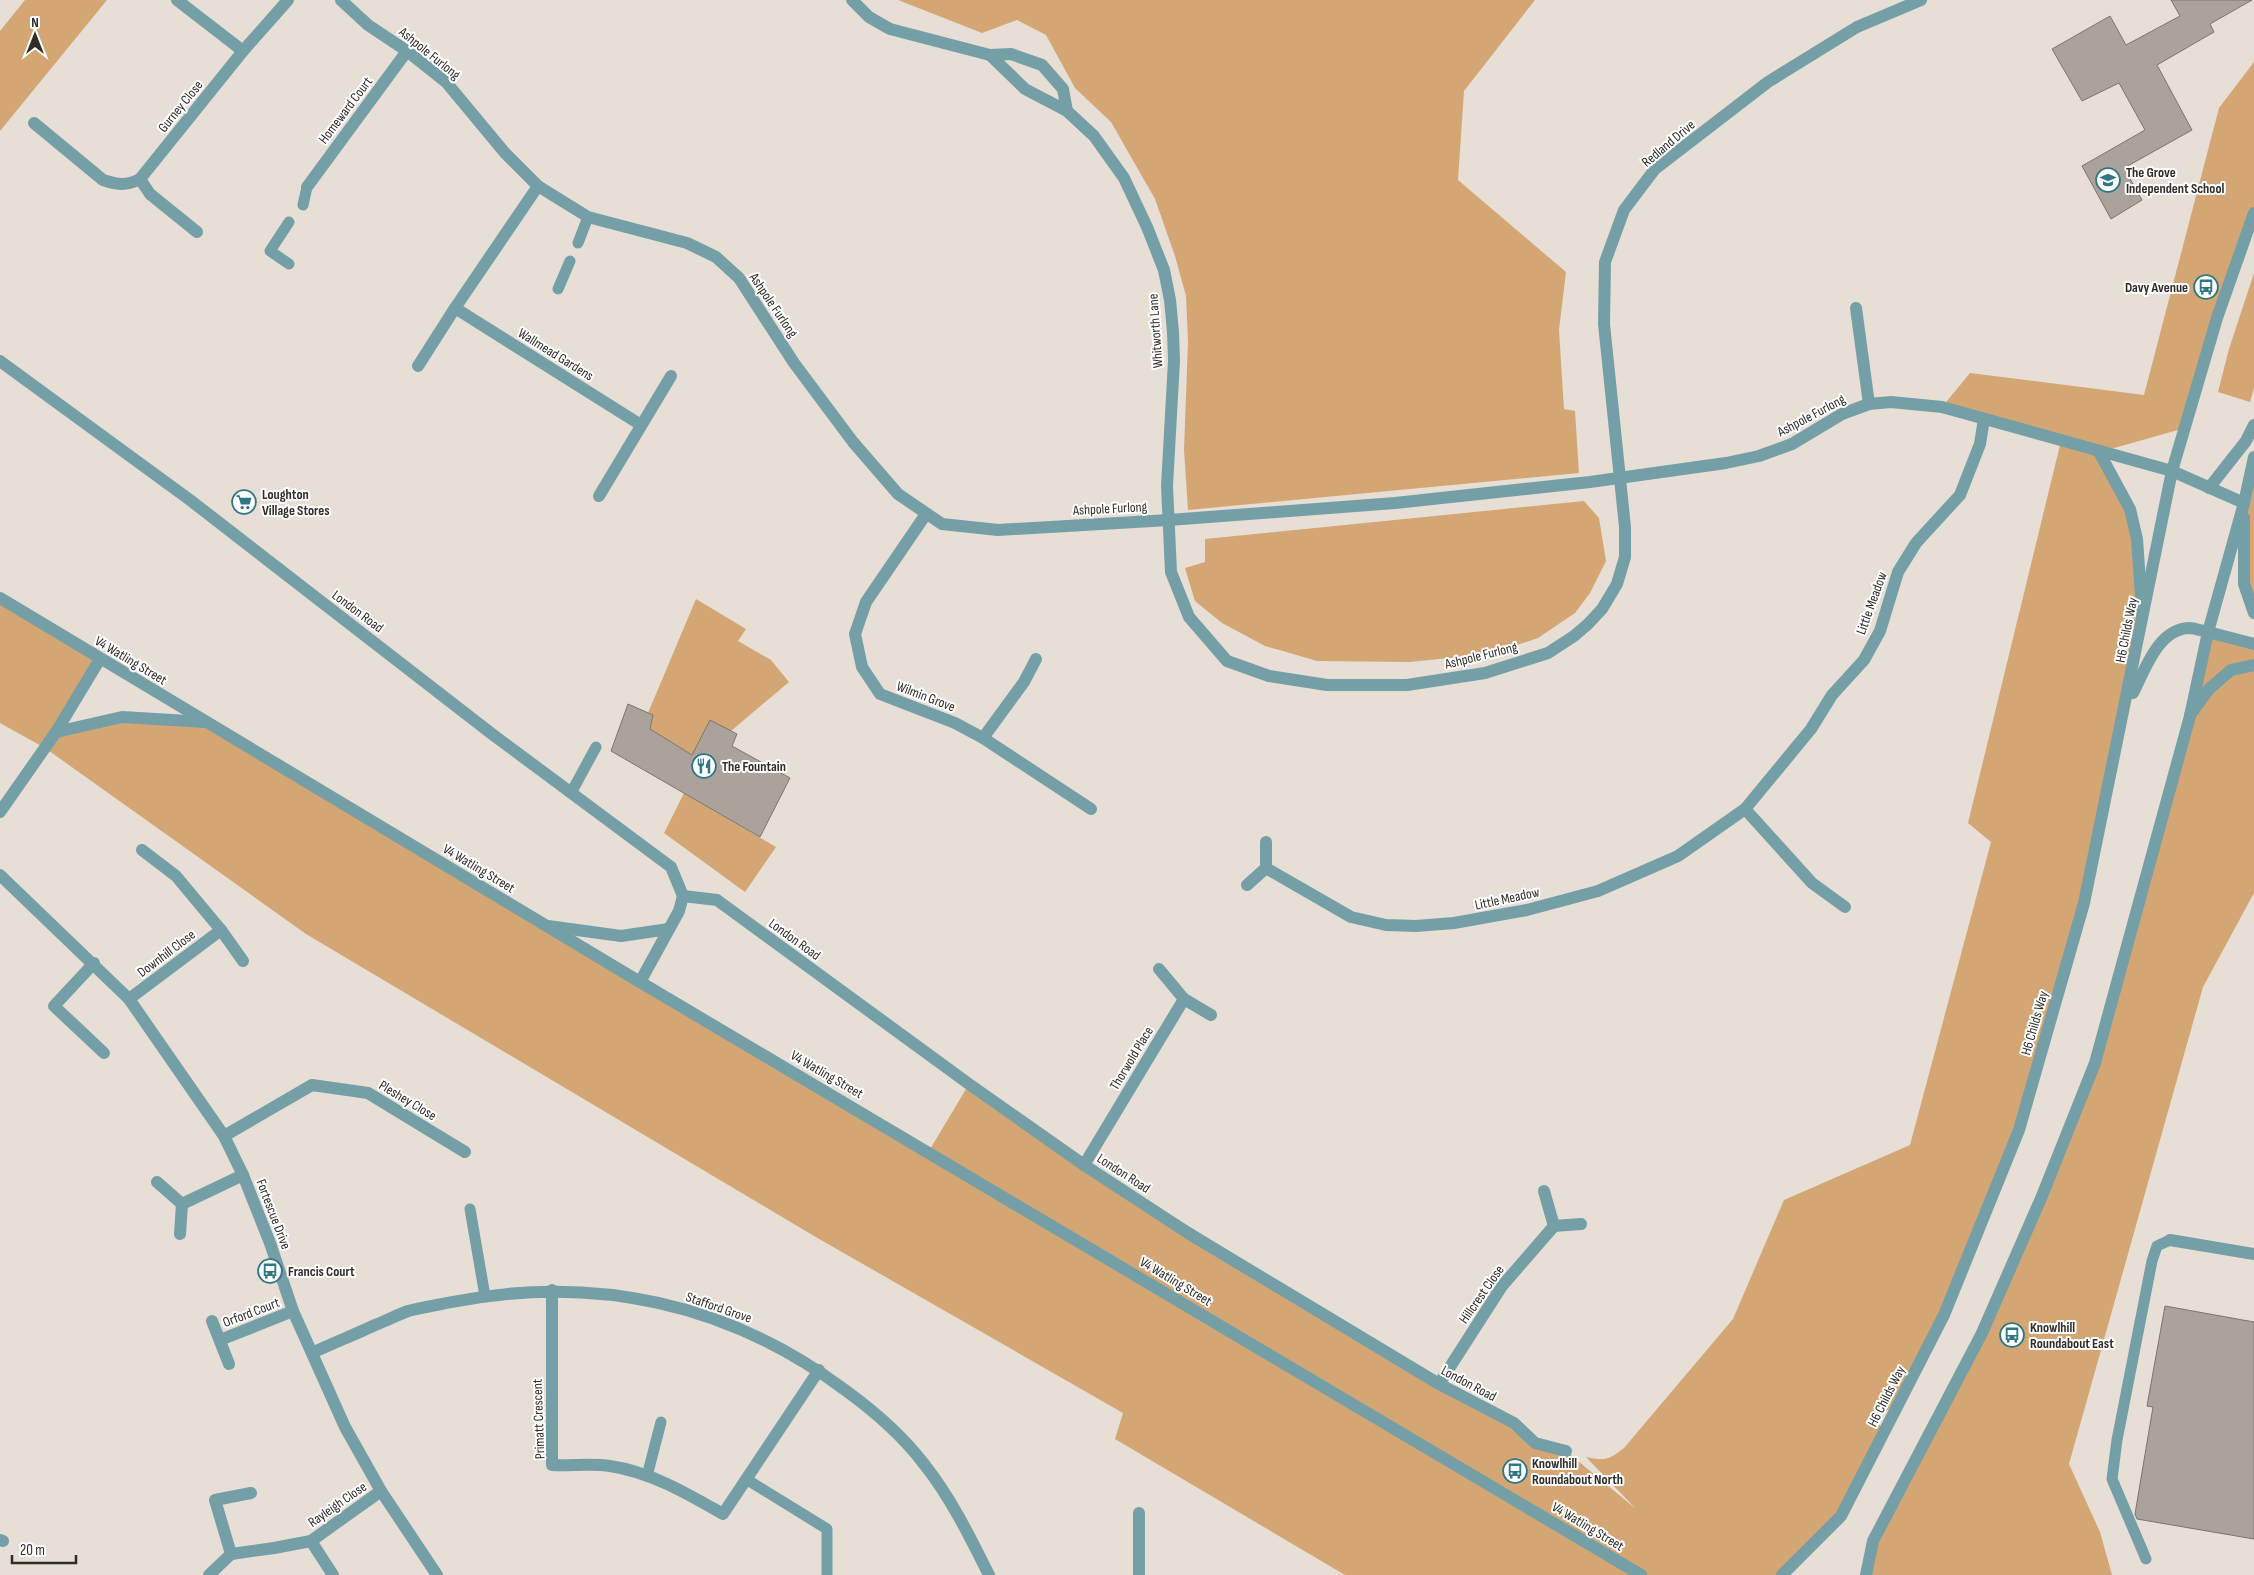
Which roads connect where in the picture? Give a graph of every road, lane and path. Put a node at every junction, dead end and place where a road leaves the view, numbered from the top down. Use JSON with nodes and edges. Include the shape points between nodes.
{"nodes":[{"id":1,"x":177,"y":0,"type":"edge"},
{"id":2,"x":288,"y":0,"type":"edge"},
{"id":3,"x":341,"y":0,"type":"edge"},
{"id":4,"x":852,"y":0,"type":"edge"},
{"id":5,"x":1921,"y":0,"type":"edge"},
{"id":6,"x":407,"y":51,"type":"junction"},
{"id":7,"x":243,"y":52,"type":"junction"},
{"id":8,"x":990,"y":55,"type":"junction"},
{"id":9,"x":1067,"y":111,"type":"junction"},
{"id":10,"x":34,"y":124,"type":"dead end"},
{"id":11,"x":140,"y":179,"type":"junction"},
{"id":12,"x":538,"y":186,"type":"junction"},
{"id":13,"x":307,"y":187,"type":"joint"},
{"id":14,"x":303,"y":205,"type":"dead end"},
{"id":15,"x":2254,"y":213,"type":"edge"},
{"id":16,"x":588,"y":217,"type":"junction"},
{"id":17,"x":289,"y":222,"type":"dead end"},
{"id":18,"x":197,"y":232,"type":"dead end"},
{"id":19,"x":578,"y":243,"type":"dead end"},
{"id":20,"x":570,"y":261,"type":"dead end"},
{"id":21,"x":289,"y":264,"type":"dead end"},
{"id":22,"x":558,"y":288,"type":"dead end"},
{"id":23,"x":455,"y":308,"type":"junction"},
{"id":24,"x":1856,"y":308,"type":"dead end"},
{"id":25,"x":0,"y":361,"type":"edge"},
{"id":26,"x":418,"y":366,"type":"dead end"},
{"id":27,"x":671,"y":376,"type":"dead end"},
{"id":28,"x":1869,"y":404,"type":"junction"},
{"id":29,"x":1984,"y":419,"type":"junction"},
{"id":30,"x":641,"y":425,"type":"junction"},
{"id":31,"x":2254,"y":425,"type":"edge"},
{"id":32,"x":2099,"y":452,"type":"junction"},
{"id":33,"x":2254,"y":457,"type":"edge"},
{"id":34,"x":2172,"y":471,"type":"junction"},
{"id":35,"x":1620,"y":478,"type":"junction"},
{"id":36,"x":2209,"y":488,"type":"junction"},
{"id":37,"x":599,"y":496,"type":"dead end"},
{"id":38,"x":2244,"y":503,"type":"junction"},
{"id":39,"x":926,"y":514,"type":"junction"},
{"id":40,"x":1169,"y":520,"type":"junction"},
{"id":41,"x":0,"y":598,"type":"edge"},
{"id":42,"x":2254,"y":613,"type":"edge"},
{"id":43,"x":2143,"y":624,"type":"junction"},
{"id":44,"x":2208,"y":632,"type":"junction"},
{"id":45,"x":2254,"y":644,"type":"edge"},
{"id":46,"x":100,"y":659,"type":"junction"},
{"id":47,"x":1036,"y":659,"type":"dead end"},
{"id":48,"x":2254,"y":665,"type":"edge"},
{"id":49,"x":2126,"y":706,"type":"junction"},
{"id":50,"x":2190,"y":716,"type":"junction"},
{"id":51,"x":205,"y":722,"type":"junction"},
{"id":52,"x":56,"y":732,"type":"junction"},
{"id":53,"x":983,"y":738,"type":"junction"},
{"id":54,"x":596,"y":747,"type":"dead end"},
{"id":55,"x":571,"y":793,"type":"junction"},
{"id":56,"x":1091,"y":809,"type":"dead end"},
{"id":57,"x":1745,"y":809,"type":"junction"},
{"id":58,"x":0,"y":812,"type":"edge"},
{"id":59,"x":1266,"y":842,"type":"dead end"},
{"id":60,"x":142,"y":850,"type":"dead end"},
{"id":61,"x":1266,"y":868,"type":"junction"},
{"id":62,"x":0,"y":875,"type":"edge"},
{"id":63,"x":1247,"y":885,"type":"dead end"},
{"id":64,"x":683,"y":896,"type":"junction"},
{"id":65,"x":1845,"y":907,"type":"dead end"},
{"id":66,"x":548,"y":926,"type":"junction"},
{"id":67,"x":669,"y":929,"type":"junction"},
{"id":68,"x":221,"y":930,"type":"junction"},
{"id":69,"x":243,"y":961,"type":"dead end"},
{"id":70,"x":94,"y":963,"type":"junction"},
{"id":71,"x":1159,"y":969,"type":"dead end"},
{"id":72,"x":640,"y":982,"type":"junction"},
{"id":73,"x":129,"y":999,"type":"junction"},
{"id":74,"x":1184,"y":999,"type":"junction"},
{"id":75,"x":1211,"y":1015,"type":"dead end"},
{"id":76,"x":104,"y":1054,"type":"dead end"},
{"id":77,"x":224,"y":1136,"type":"junction"},
{"id":78,"x":465,"y":1152,"type":"dead end"},
{"id":79,"x":1084,"y":1165,"type":"junction"},
{"id":80,"x":242,"y":1175,"type":"junction"},
{"id":81,"x":157,"y":1182,"type":"dead end"},
{"id":82,"x":1544,"y":1191,"type":"dead end"},
{"id":83,"x":182,"y":1204,"type":"junction"},
{"id":84,"x":470,"y":1209,"type":"dead end"},
{"id":85,"x":1582,"y":1224,"type":"dead end"},
{"id":86,"x":1554,"y":1226,"type":"junction"},
{"id":87,"x":180,"y":1234,"type":"dead end"},
{"id":88,"x":2170,"y":1240,"type":"joint"},
{"id":89,"x":2254,"y":1254,"type":"edge"},
{"id":90,"x":552,"y":1290,"type":"junction"},
{"id":91,"x":485,"y":1296,"type":"junction"},
{"id":92,"x":293,"y":1311,"type":"junction"},
{"id":93,"x":212,"y":1321,"type":"dead end"},
{"id":94,"x":220,"y":1340,"type":"junction"},
{"id":95,"x":312,"y":1353,"type":"junction"},
{"id":96,"x":229,"y":1364,"type":"dead end"},
{"id":97,"x":819,"y":1370,"type":"junction"},
{"id":98,"x":1439,"y":1384,"type":"junction"},
{"id":99,"x":661,"y":1422,"type":"dead end"},
{"id":100,"x":1566,"y":1451,"type":"dead end"},
{"id":101,"x":648,"y":1476,"type":"junction"},
{"id":102,"x":746,"y":1479,"type":"junction"},
{"id":103,"x":382,"y":1492,"type":"junction"},
{"id":104,"x":251,"y":1493,"type":"dead end"},
{"id":105,"x":1139,"y":1513,"type":"dead end"},
{"id":106,"x":310,"y":1540,"type":"junction"},
{"id":107,"x":231,"y":1554,"type":"junction"},
{"id":108,"x":2146,"y":1559,"type":"dead end"},
{"id":109,"x":209,"y":1575,"type":"edge"},
{"id":110,"x":333,"y":1575,"type":"edge"},
{"id":111,"x":437,"y":1575,"type":"edge"},
{"id":112,"x":827,"y":1575,"type":"edge"},
{"id":113,"x":989,"y":1575,"type":"edge"},
{"id":114,"x":1139,"y":1575,"type":"edge"},
{"id":115,"x":1640,"y":1575,"type":"edge"},
{"id":116,"x":1782,"y":1575,"type":"edge"},
{"id":117,"x":1866,"y":1575,"type":"edge"}],
"edges":[{"from":1,"to":7,"type":"street"},
{"from":2,"to":7,"type":"street","name":"Gurney Close"},
{"from":3,"to":6,"type":"street","name":"Ashpole Furlong","via":[[368,25]]},
{"from":4,"to":8,"type":"street","name":"Whitworth Lane","via":[[869,18],[890,29]]},
{"from":5,"to":35,"type":"street","name":"Redland Drive","via":[[1857,27],[1768,82],[1656,169],[1624,210],[1605,262],[1604,324]]},
{"from":6,"to":12,"type":"street","name":"Ashpole Furlong","via":[[446,82],[505,153]]},
{"from":6,"to":13,"type":"street","name":"Homeward Court"},
{"from":7,"to":11,"type":"street","name":"Gurney Close"},
{"from":8,"to":9,"type":"street","name":"Whitworth Lane","via":[[1025,89]]},
{"from":8,"to":9,"type":"street","name":"Whitworth Lane","via":[[1011,54],[1042,66],[1063,89]]},
{"from":9,"to":40,"type":"street","name":"Whitworth Lane","via":[[1094,136],[1124,178],[1164,270],[1170,300],[1174,360],[1167,486]]},
{"from":10,"to":11,"type":"street","via":[[103,180],[128,185]]},
{"from":11,"to":18,"type":"street","via":[[150,194]]},
{"from":12,"to":16,"type":"street","name":"Ashpole Furlong"},
{"from":12,"to":23,"type":"street"},
{"from":13,"to":14,"type":"lane"},
{"from":15,"to":34,"type":"street","name":"H6 Childs Way","via":[[2217,318]]},
{"from":16,"to":19,"type":"lane"},
{"from":16,"to":39,"type":"street","name":"Ashpole Furlong","via":[[687,243],[716,257],[739,278],[794,363],[853,442],[898,494]]},
{"from":17,"to":21,"type":"lane","via":[[270,251]]},
{"from":20,"to":22,"type":"lane"},
{"from":23,"to":26,"type":"street"},
{"from":23,"to":30,"type":"street","name":"Wallmead Gardens"},
{"from":24,"to":28,"type":"street"},
{"from":25,"to":55,"type":"street","name":"London Road","via":[[190,500]]},
{"from":27,"to":30,"type":"street"},
{"from":28,"to":29,"type":"street","name":"Ashpole Furlong","via":[[1917,404]]},
{"from":28,"to":35,"type":"street","name":"Ashpole Furlong","via":[[1842,414],[1792,444],[1759,456]]},
{"from":29,"to":32,"type":"street","name":"Ashpole Furlong"},
{"from":29,"to":57,"type":"street","name":"Little Meadow","via":[[1980,444],[1960,495],[1916,543],[1898,572],[1880,631],[1864,660],[1832,695],[1811,729]]},
{"from":30,"to":37,"type":"street"},
{"from":31,"to":36,"type":"street","via":[[2246,442]]},
{"from":32,"to":34,"type":"street","name":"Ashpole Furlong"},
{"from":32,"to":43,"type":"street","via":[[2130,509],[2137,539]]},
{"from":33,"to":38,"type":"street"},
{"from":34,"to":36,"type":"street","name":"Ashpole Furlong"},
{"from":34,"to":43,"type":"street","name":"H6 Childs Way"},
{"from":35,"to":40,"type":"street","name":"Ashpole Furlong","via":[[1395,503]]},
{"from":35,"to":40,"type":"street","name":"Ashpole Furlong","via":[[1626,527],[1625,557],[1617,584],[1602,609],[1588,624],[1548,653],[1485,673],[1421,684],[1326,685],[1269,676],[1227,661],[1189,617],[1171,572]]},
{"from":36,"to":38,"type":"street","name":"Ashpole Furlong"},
{"from":38,"to":42,"type":"street","via":[[2244,584]]},
{"from":38,"to":44,"type":"street"},
{"from":39,"to":40,"type":"street","name":"Ashpole Furlong","via":[[942,524],[998,530]]},
{"from":39,"to":53,"type":"street","name":"Wilmin Grove","via":[[866,602],[855,634],[862,667],[880,694],[955,723]]},
{"from":41,"to":46,"type":"street","name":"V4 Watling Street"},
{"from":43,"to":49,"type":"street","name":"H6 Childs Way"},
{"from":44,"to":45,"type":"street"},
{"from":44,"to":49,"type":"street","via":[[2188,628],[2169,635],[2156,649]]},
{"from":44,"to":50,"type":"street"},
{"from":46,"to":51,"type":"street","name":"V4 Watling Street"},
{"from":46,"to":52,"type":"street"},
{"from":47,"to":53,"type":"street","via":[[1024,682]]},
{"from":48,"to":50,"type":"street","via":[[2231,670],[2209,689]]},
{"from":49,"to":116,"type":"street","name":"H6 Childs Way","via":[[2084,903],[2019,1130],[1944,1315],[1841,1516]]},
{"from":50,"to":117,"type":"street","via":[[2095,1063],[1982,1333],[1873,1541]]},
{"from":51,"to":52,"type":"street","via":[[122,717]]},
{"from":51,"to":66,"type":"street","name":"V4 Watling Street"},
{"from":52,"to":58,"type":"street"},
{"from":53,"to":56,"type":"street","name":"Wilmin Grove"},
{"from":54,"to":55,"type":"lane"},
{"from":55,"to":64,"type":"street","name":"London Road","via":[[671,866]]},
{"from":57,"to":61,"type":"street","name":"Little Meadow","via":[[1678,856],[1598,891],[1527,910],[1454,923],[1386,925],[1351,917]]},
{"from":57,"to":65,"type":"street","via":[[1812,883]]},
{"from":59,"to":61,"type":"street"},
{"from":60,"to":68,"type":"street","via":[[176,876]]},
{"from":61,"to":63,"type":"street"},
{"from":62,"to":70,"type":"street","name":"Fortescue Drive"},
{"from":64,"to":67,"type":"street","via":[[680,911]]},
{"from":64,"to":79,"type":"street","name":"London Road","via":[[717,900]]},
{"from":66,"to":67,"type":"street","via":[[621,936]]},
{"from":66,"to":72,"type":"street","name":"V4 Watling Street"},
{"from":67,"to":72,"type":"street"},
{"from":68,"to":69,"type":"street"},
{"from":68,"to":73,"type":"street","name":"Downhill Close"},
{"from":70,"to":73,"type":"street","name":"Fortescue Drive"},
{"from":70,"to":76,"type":"street","via":[[54,1006]]},
{"from":71,"to":74,"type":"street"},
{"from":72,"to":115,"type":"street","name":"V4 Watling Street"},
{"from":73,"to":77,"type":"street","name":"Fortescue Drive"},
{"from":74,"to":75,"type":"street"},
{"from":74,"to":79,"type":"street","name":"Thorwold Place"},
{"from":77,"to":78,"type":"street","name":"Pleshey Close","via":[[312,1085],[368,1093]]},
{"from":77,"to":80,"type":"street","name":"Fortescue Drive"},
{"from":79,"to":98,"type":"street","name":"London Road","via":[[1188,1233]]},
{"from":80,"to":83,"type":"street"},
{"from":80,"to":92,"type":"street","name":"Fortescue Drive"},
{"from":81,"to":83,"type":"street"},
{"from":82,"to":86,"type":"street"},
{"from":83,"to":87,"type":"street"},
{"from":84,"to":91,"type":"lane"},
{"from":85,"to":86,"type":"street"},
{"from":86,"to":98,"type":"street","name":"Hillcrest Close","via":[[1502,1286]]},
{"from":88,"to":89,"type":"street"},
{"from":88,"to":108,"type":"lane","via":[[2157,1246],[2152,1261],[2112,1479]]},
{"from":90,"to":91,"type":"street","name":"Stafford Grove"},
{"from":90,"to":97,"type":"street","name":"Stafford Grove","via":[[627,1297],[698,1312],[760,1337]]},
{"from":90,"to":101,"type":"street","name":"Primatt Crescent","via":[[552,1465],[610,1466]]},
{"from":91,"to":95,"type":"street","name":"Stafford Grove","via":[[409,1311]]},
{"from":92,"to":94,"type":"street","name":"Orford Court"},
{"from":92,"to":95,"type":"street","name":"Fortescue Drive"},
{"from":93,"to":94,"type":"street","name":"Orford Court"},
{"from":94,"to":96,"type":"street","name":"Orford Court"},
{"from":95,"to":103,"type":"street","name":"Fortescue Drive","via":[[345,1427]]},
{"from":97,"to":102,"type":"street","name":"Primatt Crescent"},
{"from":97,"to":113,"type":"street","name":"Stafford Grove","via":[[877,1414],[924,1463],[964,1524]]},
{"from":98,"to":100,"type":"street","name":"London Road","via":[[1514,1423],[1535,1443]]},
{"from":99,"to":101,"type":"lane"},
{"from":101,"to":102,"type":"street","name":"Primatt Crescent","via":[[686,1492],[723,1514]]},
{"from":102,"to":112,"type":"lane","via":[[827,1529]]},
{"from":103,"to":106,"type":"street","name":"Rayleigh Close"},
{"from":103,"to":111,"type":"street","name":"Fortescue Drive"},
{"from":104,"to":107,"type":"street","via":[[215,1500]]},
{"from":105,"to":114,"type":"street"},
{"from":106,"to":107,"type":"street","name":"Rayleigh Close"},
{"from":106,"to":110,"type":"street","name":"Rayleigh Close"},
{"from":107,"to":109,"type":"street"}]}
